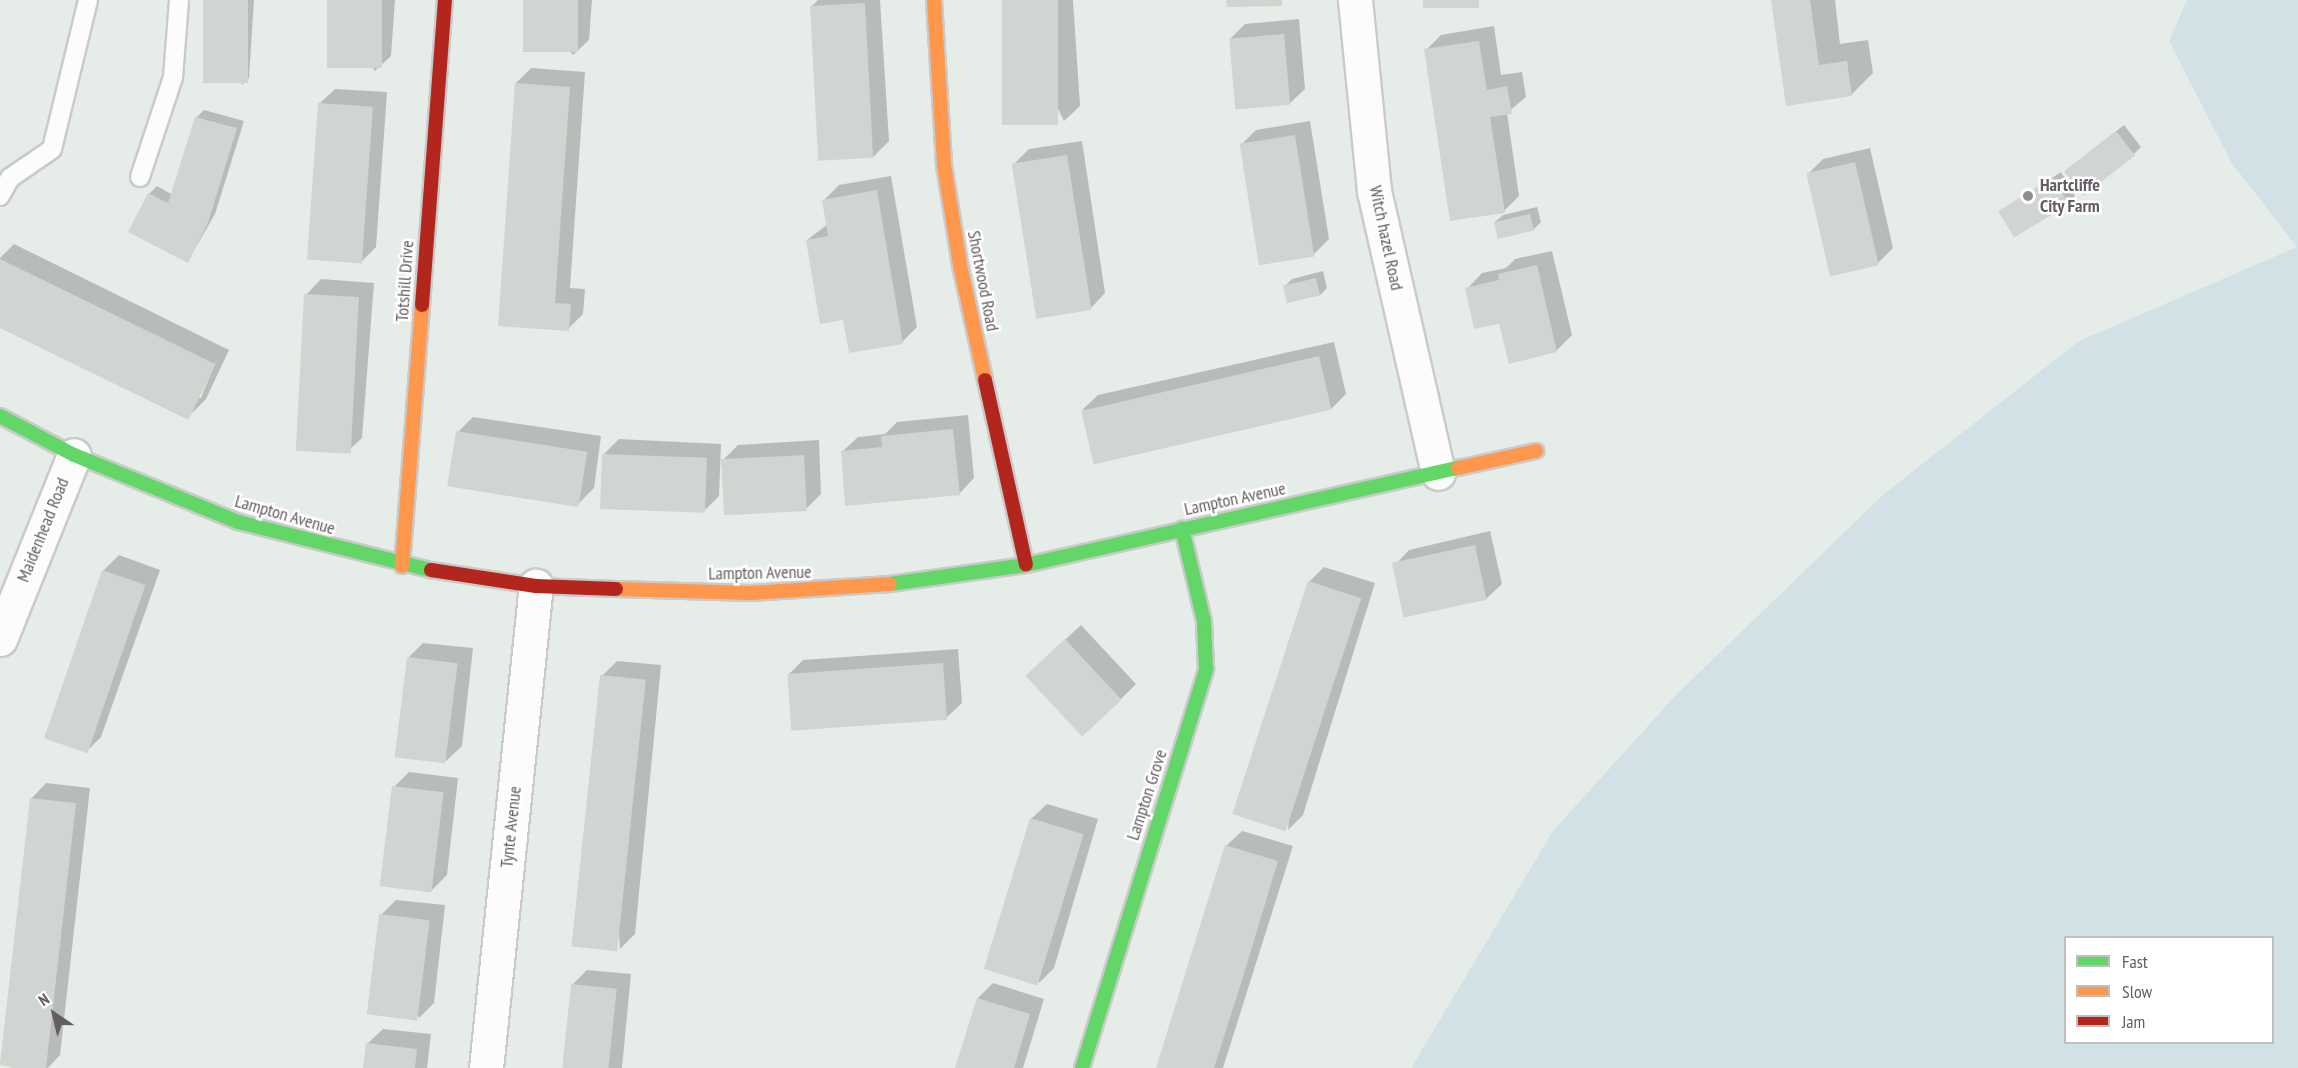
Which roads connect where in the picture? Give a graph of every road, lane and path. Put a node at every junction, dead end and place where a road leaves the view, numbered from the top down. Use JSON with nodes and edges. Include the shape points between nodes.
{"nodes":[{"id":1,"x":88,"y":0,"type":"edge"},
{"id":2,"x":179,"y":0,"type":"edge"},
{"id":3,"x":445,"y":0,"type":"edge"},
{"id":4,"x":934,"y":0,"type":"edge"},
{"id":5,"x":1355,"y":0,"type":"edge"},
{"id":6,"x":140,"y":177,"type":"dead end"},
{"id":7,"x":0,"y":196,"type":"edge"},
{"id":8,"x":0,"y":416,"type":"edge"},
{"id":9,"x":1536,"y":452,"type":"dead end"},
{"id":10,"x":74,"y":455,"type":"junction"},
{"id":11,"x":1438,"y":473,"type":"junction"},
{"id":12,"x":1182,"y":529,"type":"junction"},
{"id":13,"x":1026,"y":565,"type":"junction"},
{"id":14,"x":402,"y":566,"type":"junction"},
{"id":15,"x":536,"y":586,"type":"junction"},
{"id":16,"x":0,"y":639,"type":"edge"},
{"id":17,"x":486,"y":1068,"type":"edge"},
{"id":18,"x":1082,"y":1068,"type":"edge"}],
"edges":[{"from":1,"to":7,"type":"lane","via":[[52,149],[10,178]]},
{"from":2,"to":6,"type":"lane","via":[[173,77]]},
{"from":3,"to":14,"type":"street","name":"Totshill Drive"},
{"from":4,"to":13,"type":"street","name":"Shortwood Road","via":[[944,165],[960,265]]},
{"from":5,"to":11,"type":"street","name":"Witch hazel Road","via":[[1374,191]]},
{"from":8,"to":10,"type":"street","name":"Lampton Avenue"},
{"from":9,"to":11,"type":"street","name":"Lampton Avenue"},
{"from":10,"to":14,"type":"street","name":"Lampton Avenue","via":[[238,522]]},
{"from":10,"to":16,"type":"street","name":"Maidenhead Road"},
{"from":11,"to":12,"type":"street","name":"Lampton Avenue"},
{"from":12,"to":13,"type":"street","name":"Lampton Avenue"},
{"from":12,"to":18,"type":"street","name":"Lampton Grove","via":[[1204,621],[1206,669]]},
{"from":13,"to":15,"type":"street","name":"Lampton Avenue","via":[[858,589],[751,594]]},
{"from":14,"to":15,"type":"street","name":"Lampton Avenue"},
{"from":15,"to":17,"type":"street","name":"Tynte Avenue"}]}
